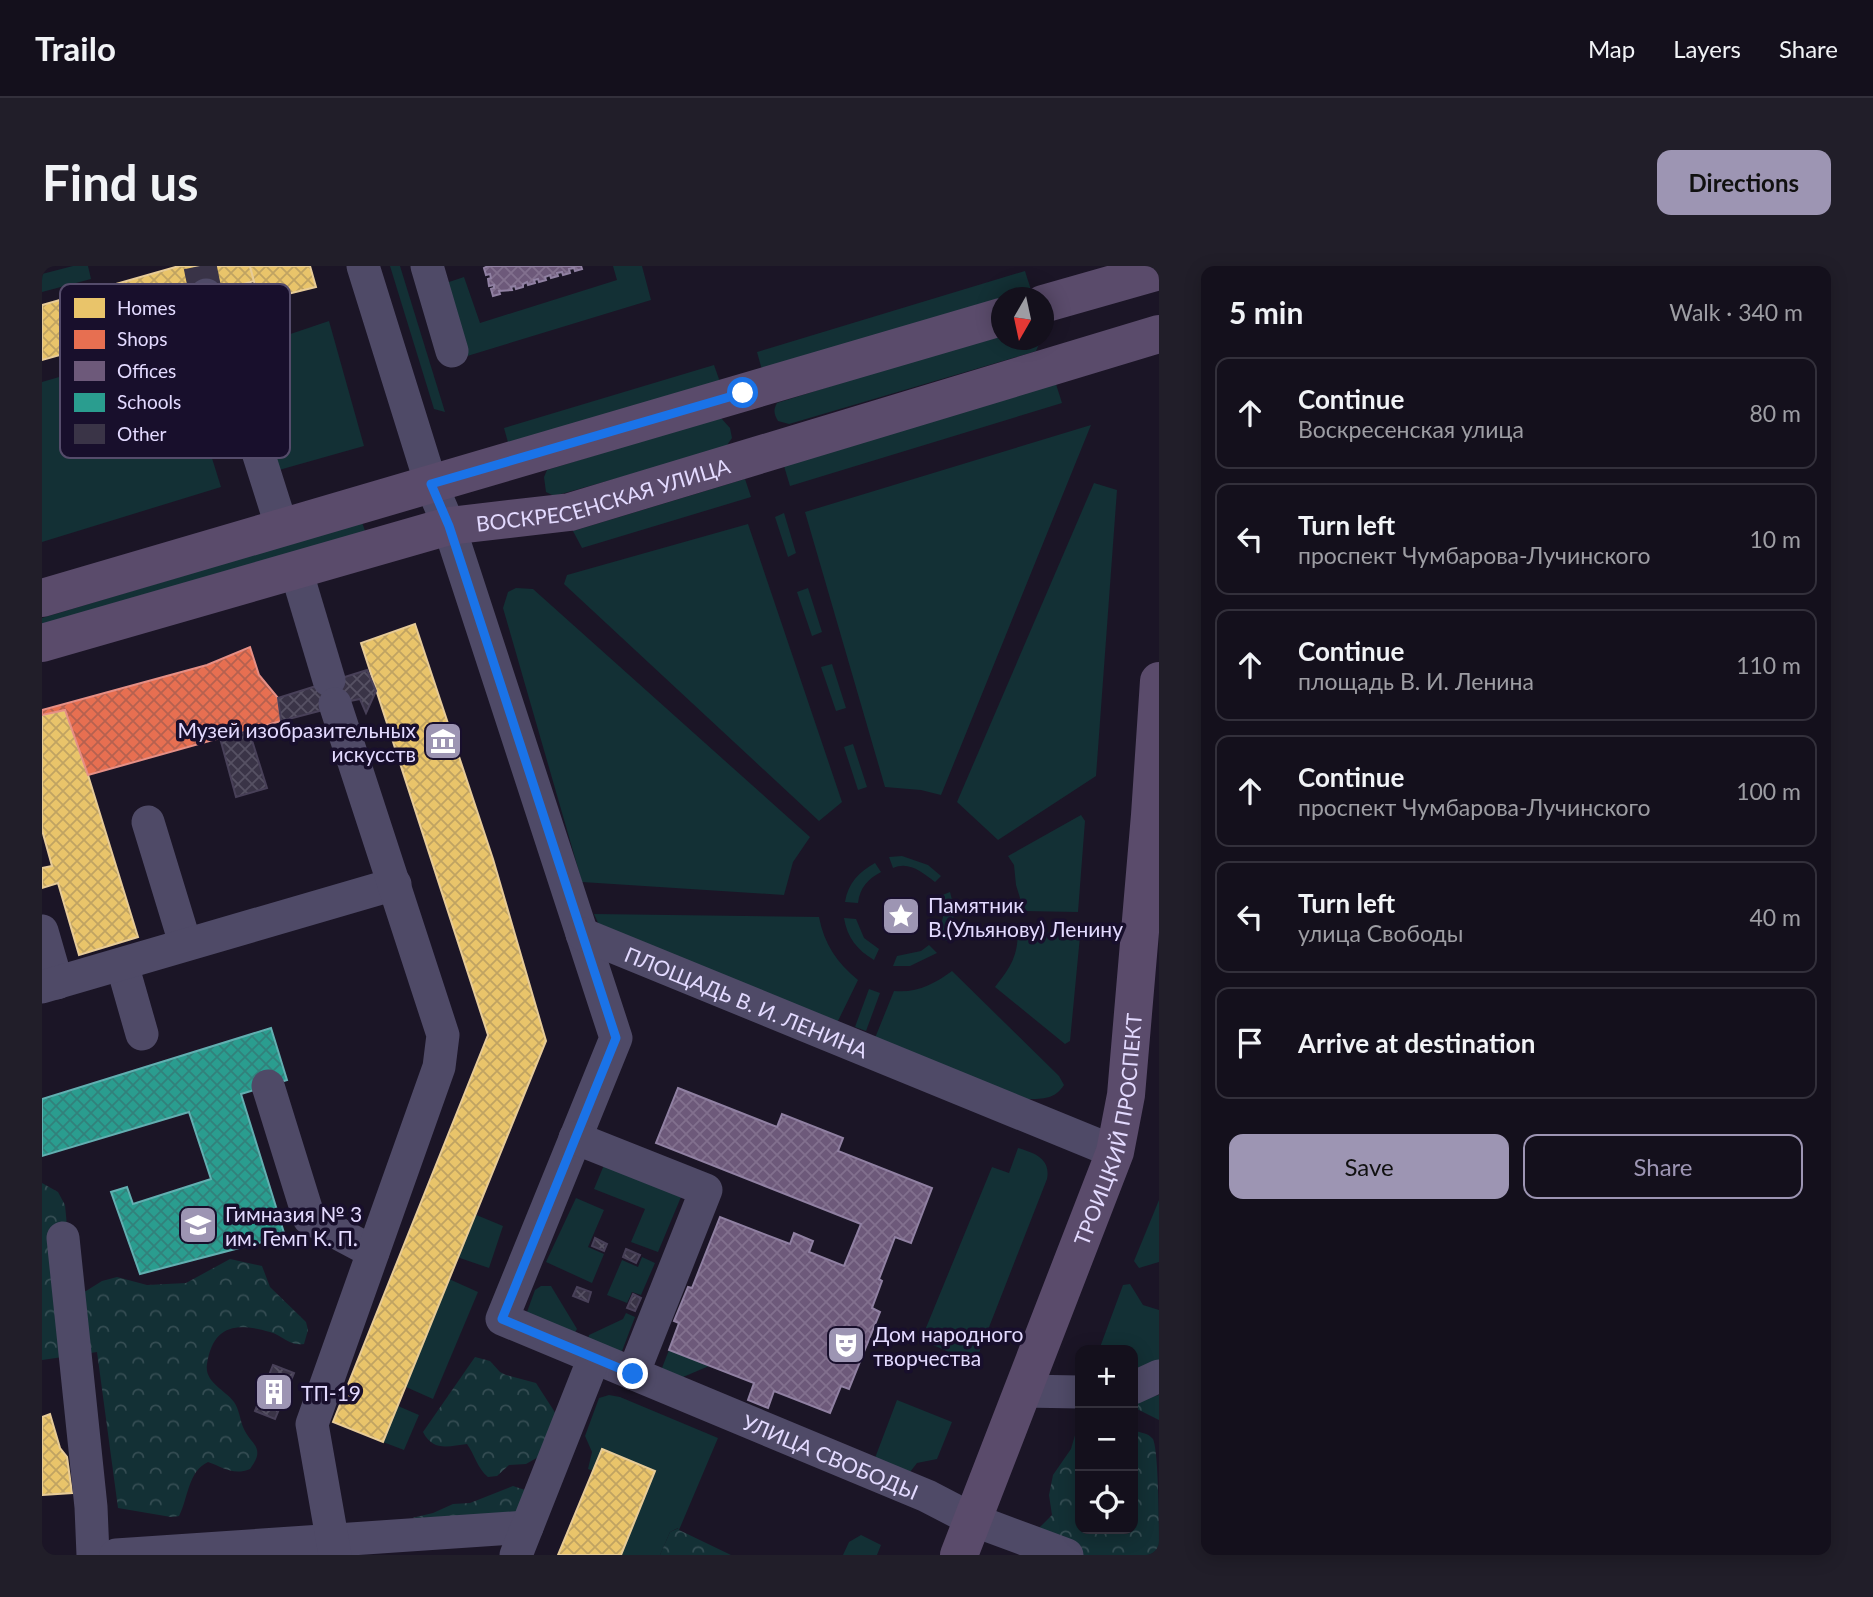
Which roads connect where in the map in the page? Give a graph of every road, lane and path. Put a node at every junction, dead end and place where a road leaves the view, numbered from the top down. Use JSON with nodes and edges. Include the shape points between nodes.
{"nodes":[{"id":1,"x":363,"y":266,"type":"edge"},
{"id":2,"x":427,"y":266,"type":"edge"},
{"id":3,"x":1159,"y":271,"type":"edge"},
{"id":4,"x":1054,"y":301,"type":"edge"},
{"id":5,"x":991,"y":320,"type":"edge"},
{"id":6,"x":1159,"y":334,"type":"edge"},
{"id":7,"x":452,"y":351,"type":"dead end"},
{"id":8,"x":260,"y":458,"type":"edge"},
{"id":9,"x":431,"y":484,"type":"junction"},
{"id":10,"x":449,"y":526,"type":"junction"},
{"id":11,"x":282,"y":528,"type":"junction"},
{"id":12,"x":296,"y":570,"type":"junction"},
{"id":13,"x":42,"y":598,"type":"edge"},
{"id":14,"x":42,"y":643,"type":"edge"},
{"id":15,"x":1159,"y":681,"type":"edge"},
{"id":16,"x":1155,"y":815,"type":"edge"},
{"id":17,"x":148,"y":822,"type":"dead end"},
{"id":18,"x":395,"y":884,"type":"junction"},
{"id":19,"x":1151,"y":908,"type":"edge"},
{"id":20,"x":42,"y":931,"type":"edge"},
{"id":21,"x":582,"y":934,"type":"junction"},
{"id":22,"x":185,"y":943,"type":"junction"},
{"id":23,"x":122,"y":964,"type":"junction"},
{"id":24,"x":49,"y":985,"type":"edge"},
{"id":25,"x":142,"y":1034,"type":"dead end"},
{"id":26,"x":268,"y":1086,"type":"dead end"},
{"id":27,"x":575,"y":1138,"type":"junction"},
{"id":28,"x":1115,"y":1152,"type":"junction"},
{"id":29,"x":63,"y":1238,"type":"dead end"},
{"id":30,"x":373,"y":1252,"type":"junction"},
{"id":31,"x":594,"y":1358,"type":"junction"},
{"id":32,"x":633,"y":1374,"type":"junction"},
{"id":33,"x":1159,"y":1376,"type":"edge"},
{"id":34,"x":1138,"y":1386,"type":"edge"},
{"id":35,"x":1023,"y":1391,"type":"junction"},
{"id":36,"x":1075,"y":1392,"type":"edge"},
{"id":37,"x":973,"y":1520,"type":"junction"},
{"id":38,"x":521,"y":1541,"type":"edge"},
{"id":39,"x":334,"y":1548,"type":"edge"},
{"id":40,"x":93,"y":1555,"type":"edge"},
{"id":41,"x":116,"y":1555,"type":"edge"},
{"id":42,"x":959,"y":1555,"type":"edge"},
{"id":43,"x":1067,"y":1555,"type":"edge"}],
"edges":[{"from":1,"to":9,"type":"street"},
{"from":2,"to":7,"type":"street"},
{"from":3,"to":4,"type":"main road"},
{"from":5,"to":9,"type":"main road"},
{"from":6,"to":10,"type":"main road","name":"ВОСКРЕСЕНСКАЯ УЛИЦА","via":[[569,512]]},
{"from":8,"to":11,"type":"street"},
{"from":9,"to":10,"type":"street"},
{"from":9,"to":11,"type":"main road"},
{"from":10,"to":12,"type":"main road","name":"ВОСКРЕСЕНСКАЯ УЛИЦА"},
{"from":10,"to":21,"type":"street"},
{"from":11,"to":13,"type":"main road"},
{"from":12,"to":14,"type":"main road","name":"ВОСКРЕСЕНСКАЯ УЛИЦА"},
{"from":12,"to":18,"type":"street"},
{"from":15,"to":16,"type":"main road","name":"ТРОИЦКИЙ ПРОСПЕКТ"},
{"from":16,"to":19,"type":"main road","name":"ТРОИЦКИЙ ПРОСПЕКТ"},
{"from":17,"to":22,"type":"street"},
{"from":18,"to":22,"type":"street"},
{"from":18,"to":30,"type":"street","via":[[443,1035],[439,1067]]},
{"from":19,"to":28,"type":"main road","name":"ТРОИЦКИЙ ПРОСПЕКТ"},
{"from":20,"to":24,"type":"street"},
{"from":21,"to":27,"type":"street","via":[[616,1038]]},
{"from":21,"to":28,"type":"street","name":"ПЛОЩАДЬ В. И. ЛЕНИНА"},
{"from":22,"to":23,"type":"street"},
{"from":23,"to":24,"type":"street"},
{"from":23,"to":25,"type":"street"},
{"from":26,"to":30,"type":"street","via":[[309,1219]]},
{"from":27,"to":31,"type":"street","name":"УЛИЦА СВОБОДЫ","via":[[502,1319]]},
{"from":27,"to":32,"type":"street","via":[[706,1190]]},
{"from":28,"to":35,"type":"main road","name":"ТРОИЦКИЙ ПРОСПЕКТ"},
{"from":29,"to":40,"type":"street"},
{"from":30,"to":39,"type":"street","via":[[312,1424]]},
{"from":31,"to":32,"type":"street","name":"УЛИЦА СВОБОДЫ"},
{"from":31,"to":38,"type":"street"},
{"from":32,"to":37,"type":"street","name":"УЛИЦА СВОБОДЫ","via":[[927,1496]]},
{"from":33,"to":34,"type":"street"},
{"from":35,"to":36,"type":"street"},
{"from":35,"to":37,"type":"main road","name":"ТРОИЦКИЙ ПРОСПЕКТ"},
{"from":37,"to":42,"type":"main road","name":"ТРОИЦКИЙ ПРОСПЕКТ"},
{"from":37,"to":43,"type":"street","name":"УЛИЦА СВОБОДЫ"},
{"from":38,"to":39,"type":"street"},
{"from":39,"to":41,"type":"street"}]}
